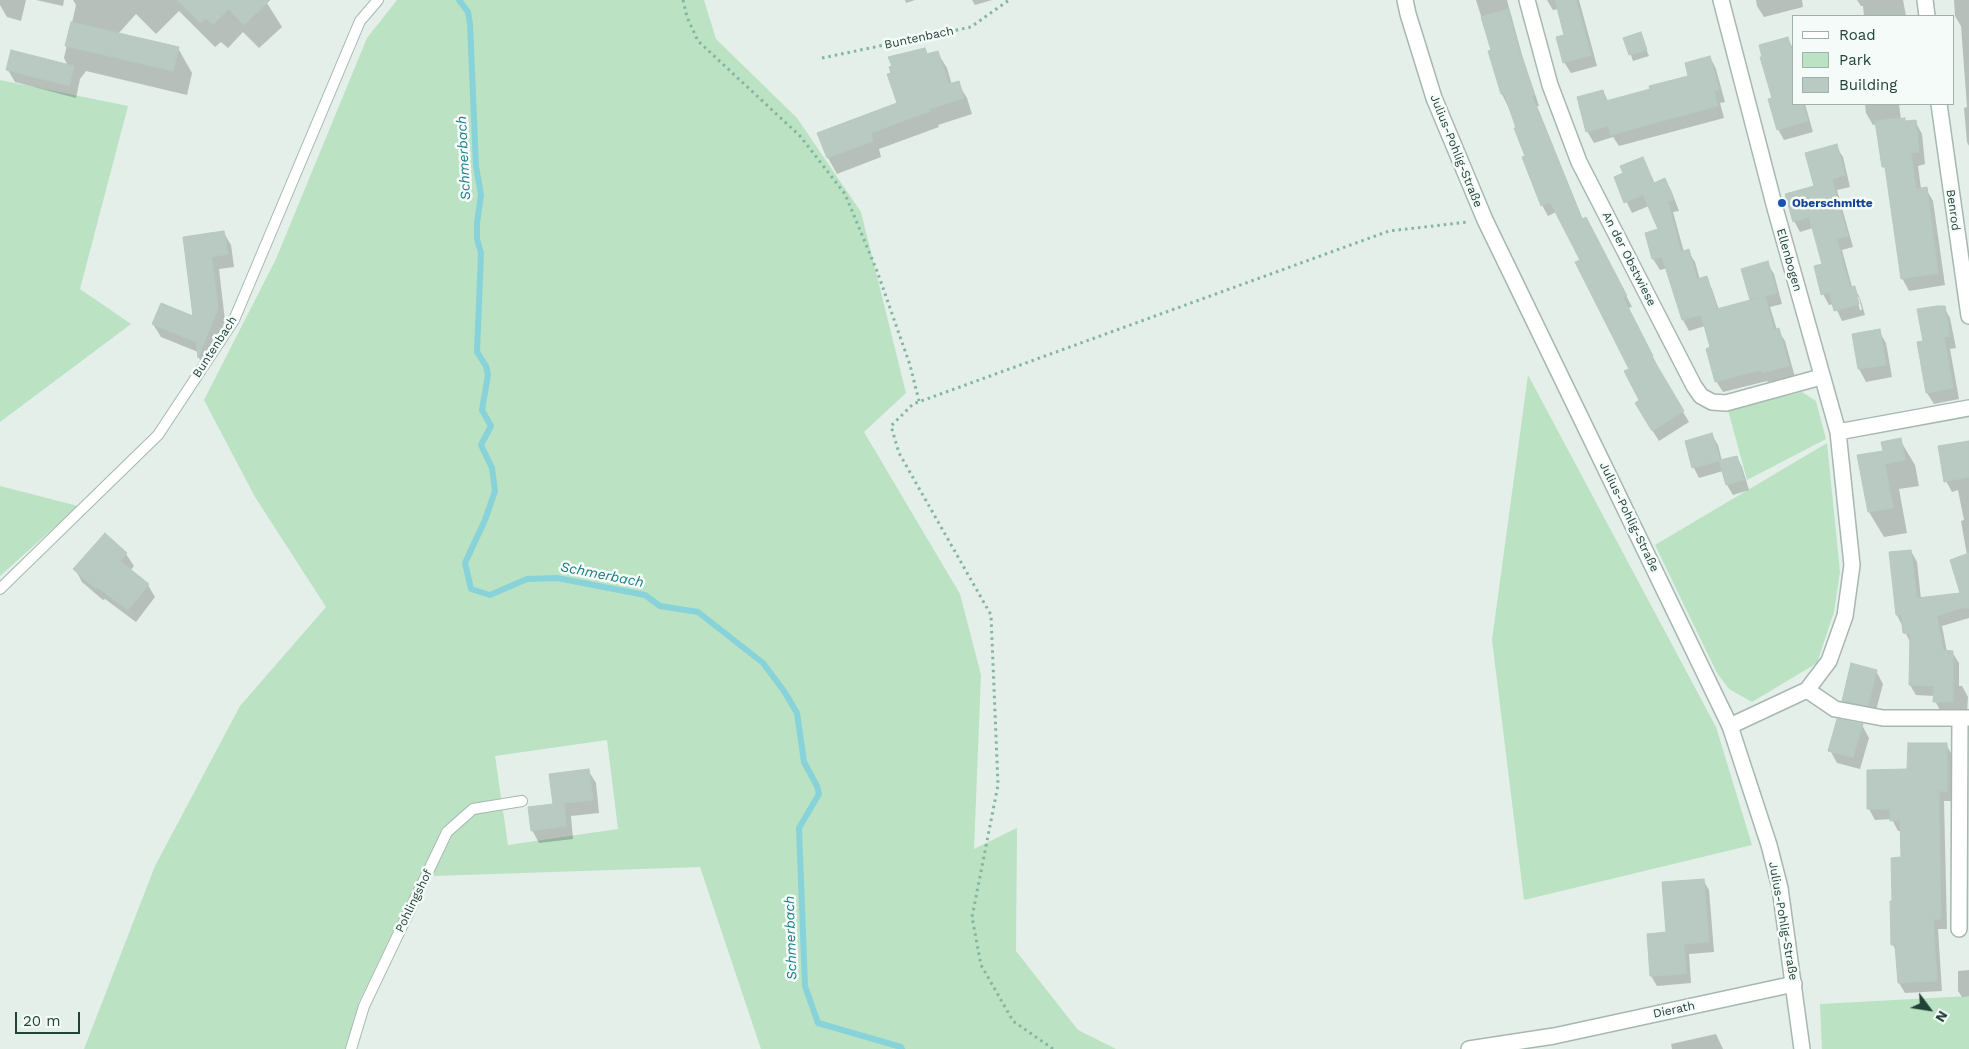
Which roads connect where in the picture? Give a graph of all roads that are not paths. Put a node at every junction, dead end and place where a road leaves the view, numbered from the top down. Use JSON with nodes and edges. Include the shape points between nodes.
{"nodes":[{"id":1,"x":378,"y":0,"type":"edge"},
{"id":2,"x":1405,"y":0,"type":"edge"},
{"id":3,"x":1527,"y":0,"type":"edge"},
{"id":4,"x":1720,"y":0,"type":"edge"},
{"id":5,"x":1925,"y":0,"type":"edge"},
{"id":6,"x":1927,"y":15,"type":"edge"},
{"id":7,"x":1939,"y":105,"type":"edge"},
{"id":8,"x":1969,"y":316,"type":"edge"},
{"id":9,"x":1821,"y":377,"type":"junction"},
{"id":10,"x":1969,"y":408,"type":"edge"},
{"id":11,"x":1838,"y":432,"type":"junction"},
{"id":12,"x":0,"y":589,"type":"edge"},
{"id":13,"x":1807,"y":690,"type":"junction"},
{"id":14,"x":1965,"y":718,"type":"edge"},
{"id":15,"x":1730,"y":726,"type":"junction"},
{"id":16,"x":522,"y":802,"type":"dead end"},
{"id":17,"x":1959,"y":929,"type":"dead end"},
{"id":18,"x":1794,"y":984,"type":"junction"},
{"id":19,"x":1556,"y":1043,"type":"edge"},
{"id":20,"x":351,"y":1049,"type":"edge"},
{"id":21,"x":1469,"y":1049,"type":"edge"},
{"id":22,"x":1802,"y":1049,"type":"edge"}],
"edges":[{"from":1,"to":12,"type":"lane","name":"Buntenbach","via":[[360,22],[234,320],[158,435]]},
{"from":2,"to":15,"type":"street","name":"Julius-Pohlig-Straße","via":[[1434,98],[1485,220]]},
{"from":3,"to":9,"type":"street","name":"An der Obstwiese","via":[[1550,85],[1579,162],[1701,396],[1712,402],[1726,403]]},
{"from":4,"to":9,"type":"street","name":"Ellenbogen"},
{"from":5,"to":6,"type":"street"},
{"from":7,"to":8,"type":"street","name":"Benrod"},
{"from":9,"to":11,"type":"street","name":"Ellenbogen"},
{"from":10,"to":11,"type":"street"},
{"from":11,"to":13,"type":"street","via":[[1852,565],[1845,616],[1829,661]]},
{"from":13,"to":14,"type":"street","via":[[1835,709],[1883,718]]},
{"from":13,"to":15,"type":"street"},
{"from":14,"to":17,"type":"street"},
{"from":15,"to":18,"type":"street","name":"Julius-Pohlig-Straße","via":[[1778,880]]},
{"from":16,"to":20,"type":"lane","name":"Pohlingshof","via":[[472,809],[447,832],[364,1006]]},
{"from":18,"to":19,"type":"street","name":"Dierath"},
{"from":18,"to":22,"type":"street","name":"Julius-Pohlig-Straße"},
{"from":19,"to":21,"type":"street","name":"Dierath"}]}
